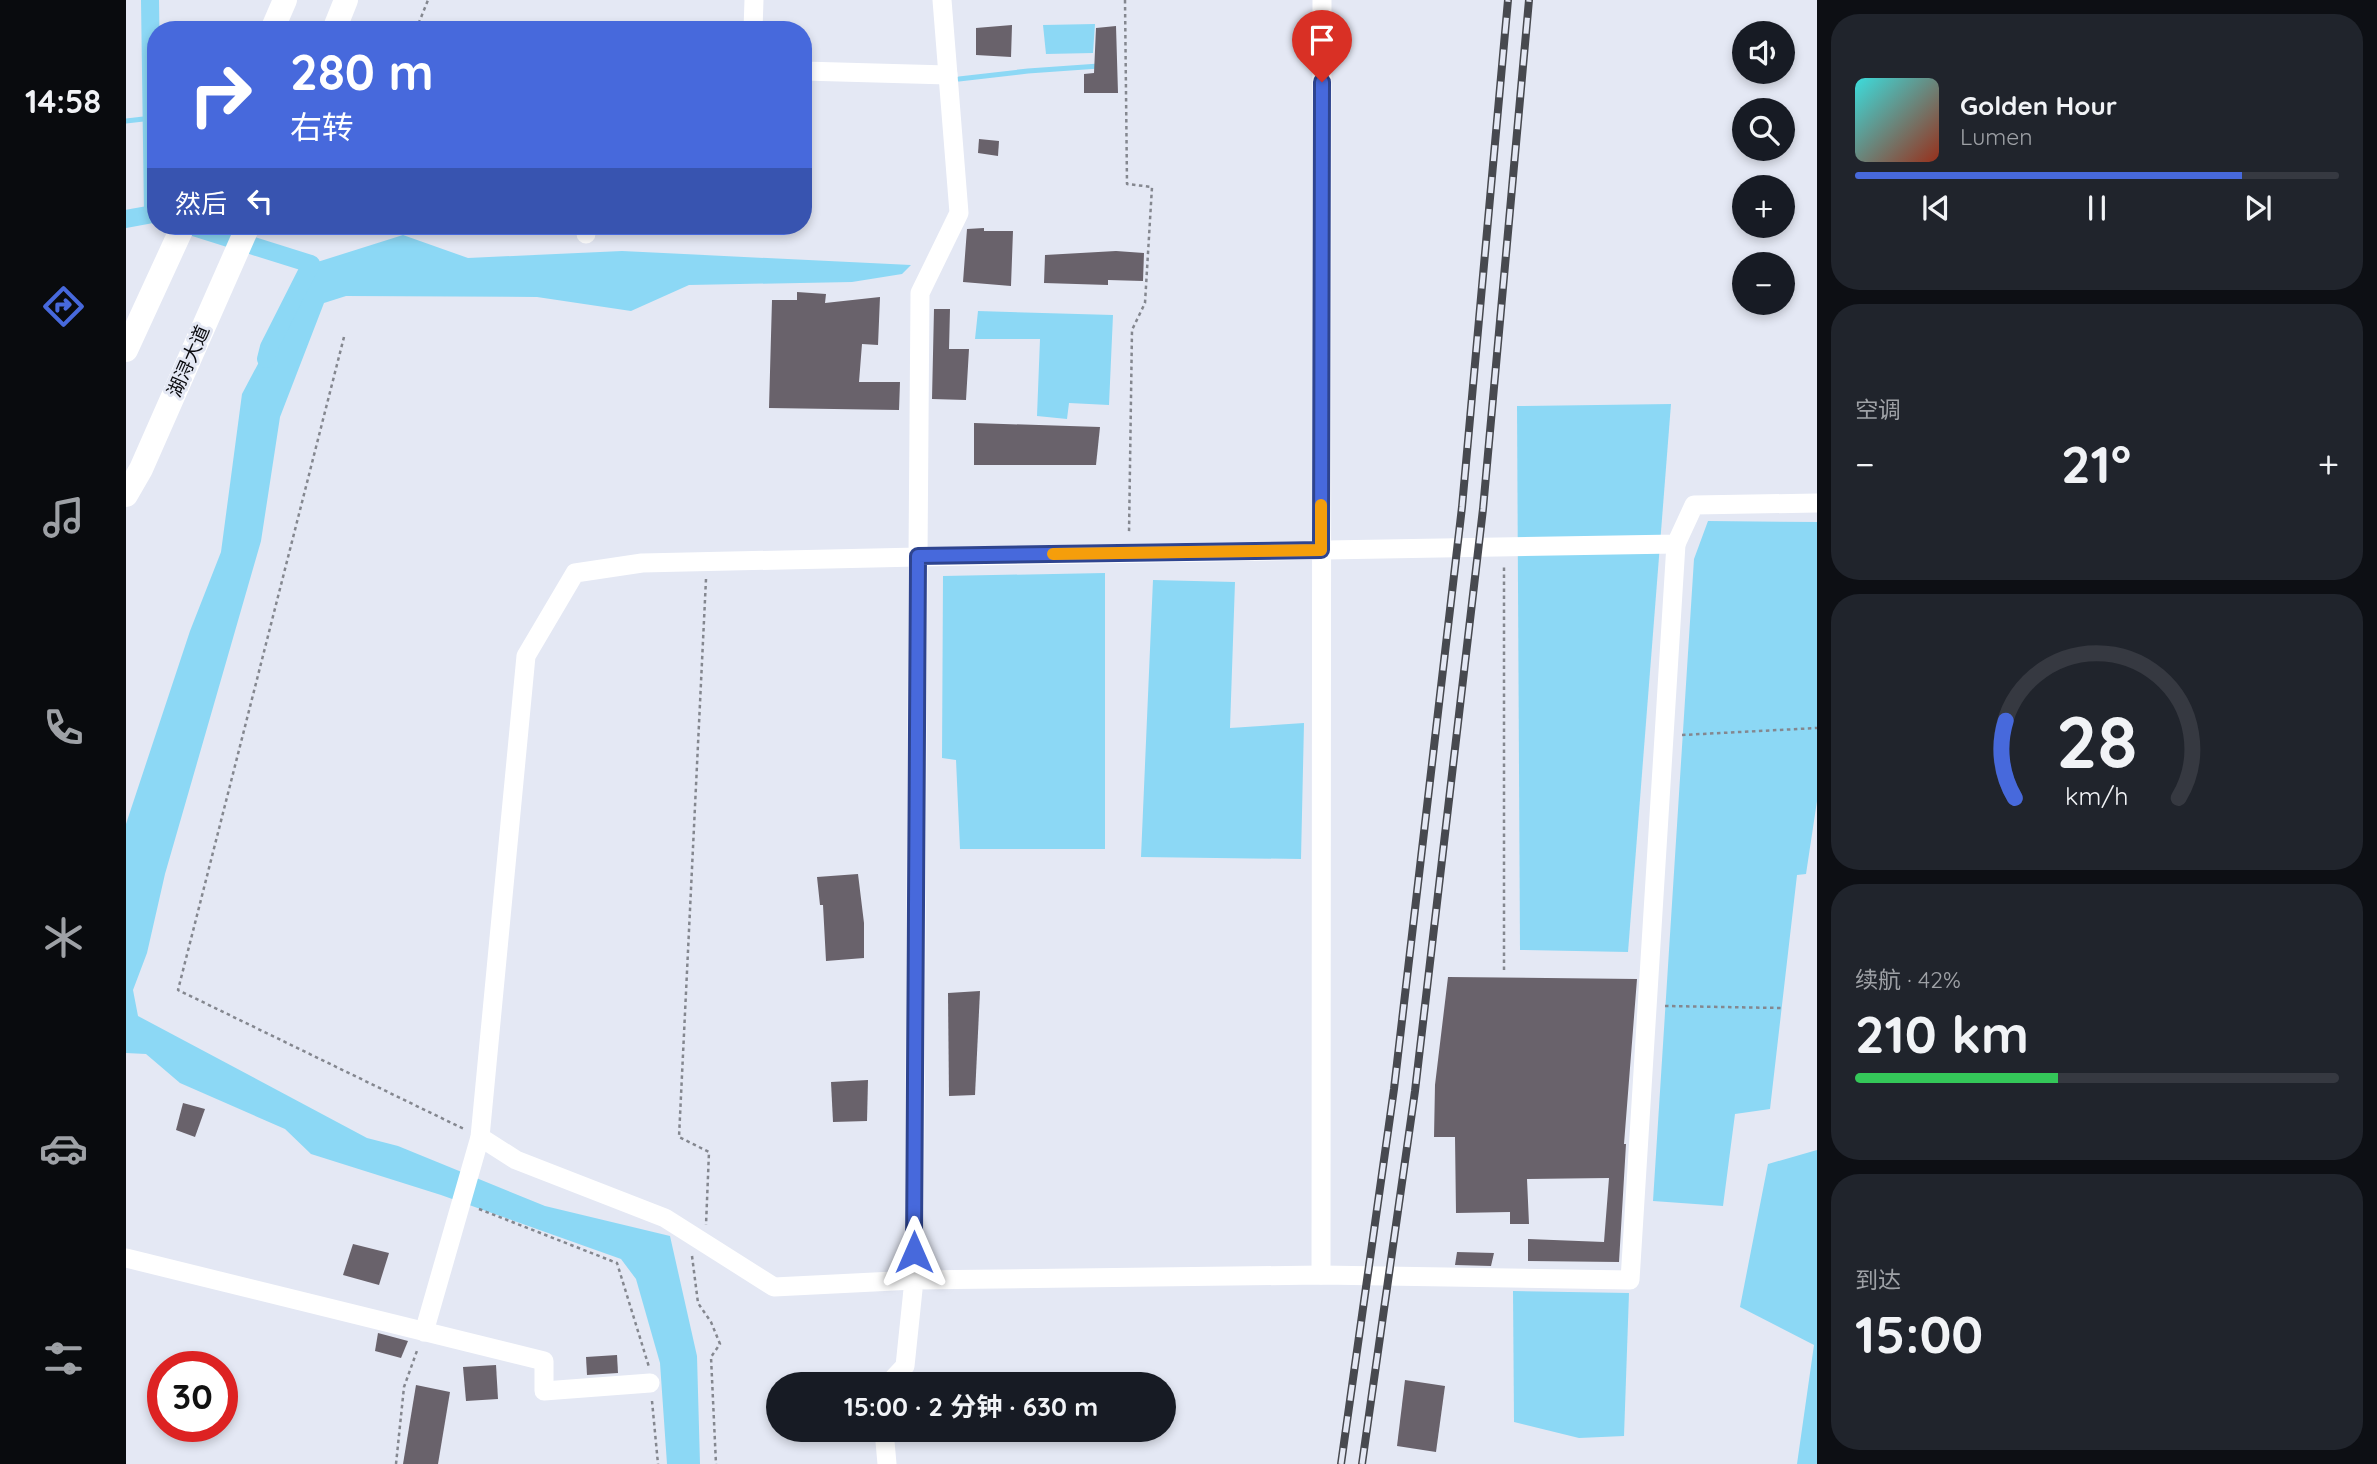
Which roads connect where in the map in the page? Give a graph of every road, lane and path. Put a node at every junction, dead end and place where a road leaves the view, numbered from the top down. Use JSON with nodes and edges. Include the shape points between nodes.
{"nodes":[{"id":1,"x":285,"y":0,"type":"edge"},
{"id":2,"x":346,"y":0,"type":"edge"},
{"id":3,"x":428,"y":0,"type":"edge"},
{"id":4,"x":754,"y":0,"type":"edge"},
{"id":5,"x":942,"y":0,"type":"edge"},
{"id":6,"x":1125,"y":0,"type":"edge"},
{"id":7,"x":1322,"y":0,"type":"edge"},
{"id":8,"x":276,"y":21,"type":"edge"},
{"id":9,"x":338,"y":21,"type":"edge"},
{"id":10,"x":420,"y":21,"type":"edge"},
{"id":11,"x":753,"y":21,"type":"edge"},
{"id":12,"x":812,"y":71,"type":"edge"},
{"id":13,"x":948,"y":75,"type":"junction"},
{"id":14,"x":179,"y":235,"type":"edge"},
{"id":15,"x":244,"y":235,"type":"edge"},
{"id":16,"x":344,"y":337,"type":"dead end"},
{"id":17,"x":126,"y":350,"type":"edge"},
{"id":18,"x":126,"y":495,"type":"edge"},
{"id":19,"x":1817,"y":503,"type":"edge"},
{"id":20,"x":1676,"y":544,"type":"junction"},
{"id":21,"x":1504,"y":547,"type":"junction"},
{"id":22,"x":1321,"y":550,"type":"junction"},
{"id":23,"x":1129,"y":553,"type":"junction"},
{"id":24,"x":918,"y":556,"type":"junction"},
{"id":25,"x":706,"y":561,"type":"junction"},
{"id":26,"x":1817,"y":728,"type":"edge"},
{"id":27,"x":1664,"y":735,"type":"junction"},
{"id":28,"x":1504,"y":971,"type":"dead end"},
{"id":29,"x":1647,"y":1006,"type":"junction"},
{"id":30,"x":1782,"y":1008,"type":"dead end"},
{"id":31,"x":480,"y":1137,"type":"junction"},
{"id":32,"x":461,"y":1202,"type":"junction"},
{"id":33,"x":698,"y":1239,"type":"junction"},
{"id":34,"x":126,"y":1258,"type":"edge"},
{"id":35,"x":1321,"y":1275,"type":"junction"},
{"id":36,"x":914,"y":1280,"type":"junction"},
{"id":37,"x":424,"y":1332,"type":"junction"},
{"id":38,"x":899,"y":1372,"type":"edge"},
{"id":39,"x":650,"y":1383,"type":"junction"},
{"id":40,"x":885,"y":1442,"type":"edge"},
{"id":41,"x":396,"y":1464,"type":"edge"},
{"id":42,"x":658,"y":1464,"type":"edge"},
{"id":43,"x":716,"y":1464,"type":"edge"},
{"id":44,"x":887,"y":1464,"type":"edge"}],
"edges":[{"from":1,"to":8,"type":"main road"},
{"from":2,"to":9,"type":"main road"},
{"from":3,"to":10,"type":"path"},
{"from":4,"to":11,"type":"street"},
{"from":5,"to":13,"type":"street"},
{"from":6,"to":23,"type":"path","via":[[1127,184],[1153,187],[1145,303],[1132,330]]},
{"from":7,"to":22,"type":"street"},
{"from":12,"to":13,"type":"street"},
{"from":13,"to":24,"type":"street","via":[[959,214],[920,293]]},
{"from":14,"to":17,"type":"main road"},
{"from":15,"to":18,"type":"main road","name":"湖浔大道"},
{"from":16,"to":31,"type":"path","via":[[178,990]]},
{"from":19,"to":20,"type":"street","via":[[1694,505]]},
{"from":20,"to":21,"type":"street"},
{"from":20,"to":27,"type":"street"},
{"from":21,"to":22,"type":"street"},
{"from":21,"to":28,"type":"path"},
{"from":22,"to":23,"type":"street"},
{"from":22,"to":35,"type":"street"},
{"from":23,"to":24,"type":"street"},
{"from":24,"to":25,"type":"street"},
{"from":24,"to":36,"type":"street"},
{"from":25,"to":31,"type":"street","via":[[642,563],[575,573],[526,656]]},
{"from":25,"to":33,"type":"path","via":[[679,1138],[709,1152]]},
{"from":26,"to":27,"type":"path"},
{"from":27,"to":29,"type":"street"},
{"from":29,"to":30,"type":"path"},
{"from":29,"to":35,"type":"street","via":[[1630,1280]]},
{"from":31,"to":32,"type":"street"},
{"from":31,"to":33,"type":"street","via":[[516,1160],[665,1218]]},
{"from":32,"to":37,"type":"street"},
{"from":32,"to":39,"type":"path","via":[[617,1263],[649,1365]]},
{"from":33,"to":36,"type":"street","via":[[774,1287]]},
{"from":33,"to":43,"type":"path","via":[[698,1303],[720,1344],[711,1357]]},
{"from":34,"to":37,"type":"street"},
{"from":35,"to":36,"type":"street"},
{"from":36,"to":38,"type":"street","via":[[905,1366]]},
{"from":37,"to":39,"type":"street","via":[[544,1361],[544,1391]]},
{"from":37,"to":41,"type":"path","via":[[404,1387]]},
{"from":39,"to":42,"type":"path"},
{"from":40,"to":44,"type":"street"}]}
